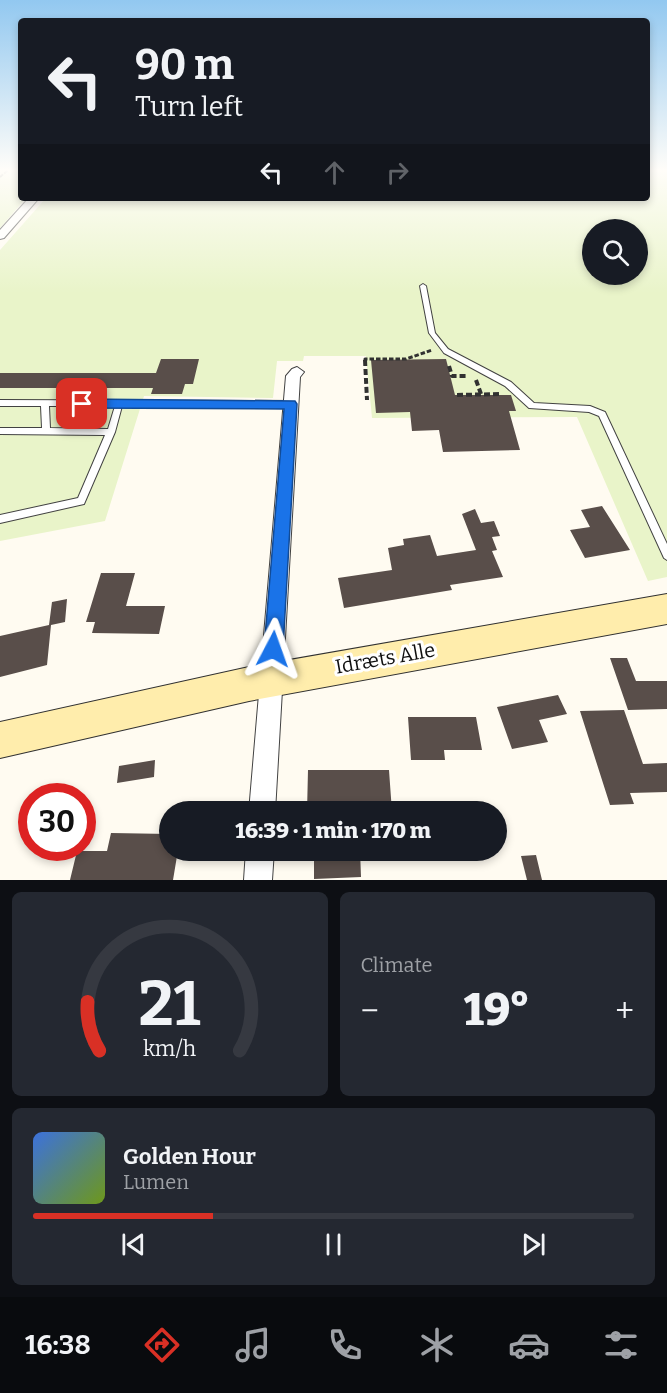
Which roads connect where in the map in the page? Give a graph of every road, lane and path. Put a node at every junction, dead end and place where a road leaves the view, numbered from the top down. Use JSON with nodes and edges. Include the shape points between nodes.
{"nodes":[{"id":1,"x":23,"y":211,"type":"edge"},
{"id":2,"x":0,"y":237,"type":"edge"},
{"id":3,"x":423,"y":286,"type":"dead end"},
{"id":4,"x":442,"y":347,"type":"junction"},
{"id":5,"x":297,"y":372,"type":"dead end"},
{"id":6,"x":474,"y":376,"type":"dead end"},
{"id":7,"x":517,"y":392,"type":"junction"},
{"id":8,"x":481,"y":394,"type":"junction"},
{"id":9,"x":457,"y":395,"type":"dead end"},
{"id":10,"x":367,"y":400,"type":"dead end"},
{"id":11,"x":0,"y":403,"type":"edge"},
{"id":12,"x":45,"y":403,"type":"junction"},
{"id":13,"x":119,"y":404,"type":"junction"},
{"id":14,"x":291,"y":404,"type":"junction"},
{"id":15,"x":0,"y":431,"type":"edge"},
{"id":16,"x":45,"y":431,"type":"junction"},
{"id":17,"x":111,"y":432,"type":"junction"},
{"id":18,"x":0,"y":519,"type":"edge"},
{"id":19,"x":667,"y":555,"type":"edge"},
{"id":20,"x":667,"y":609,"type":"edge"},
{"id":21,"x":272,"y":679,"type":"junction"},
{"id":22,"x":0,"y":740,"type":"edge"},
{"id":23,"x":263,"y":801,"type":"edge"},
{"id":24,"x":259,"y":861,"type":"edge"},
{"id":25,"x":258,"y":880,"type":"edge"}],
"edges":[{"from":1,"to":2,"type":"street"},
{"from":3,"to":4,"type":"lane","via":[[432,333]]},
{"from":4,"to":7,"type":"lane"},
{"from":4,"to":10,"type":"path","via":[[406,359],[365,359]]},
{"from":5,"to":14,"type":"street","via":[[293,376]]},
{"from":6,"to":8,"type":"path"},
{"from":7,"to":8,"type":"path"},
{"from":7,"to":19,"type":"lane","via":[[536,407],[590,409],[602,414]]},
{"from":8,"to":9,"type":"path"},
{"from":11,"to":12,"type":"lane"},
{"from":12,"to":13,"type":"lane"},
{"from":12,"to":16,"type":"lane"},
{"from":13,"to":14,"type":"lane"},
{"from":13,"to":17,"type":"lane"},
{"from":14,"to":21,"type":"street"},
{"from":15,"to":16,"type":"lane"},
{"from":16,"to":17,"type":"lane"},
{"from":17,"to":18,"type":"lane","via":[[81,501]]},
{"from":20,"to":21,"type":"street","name":"Idræts Alle"},
{"from":21,"to":22,"type":"street","name":"Idræts Alle","via":[[113,711]]},
{"from":21,"to":23,"type":"street"},
{"from":24,"to":25,"type":"street"}]}
